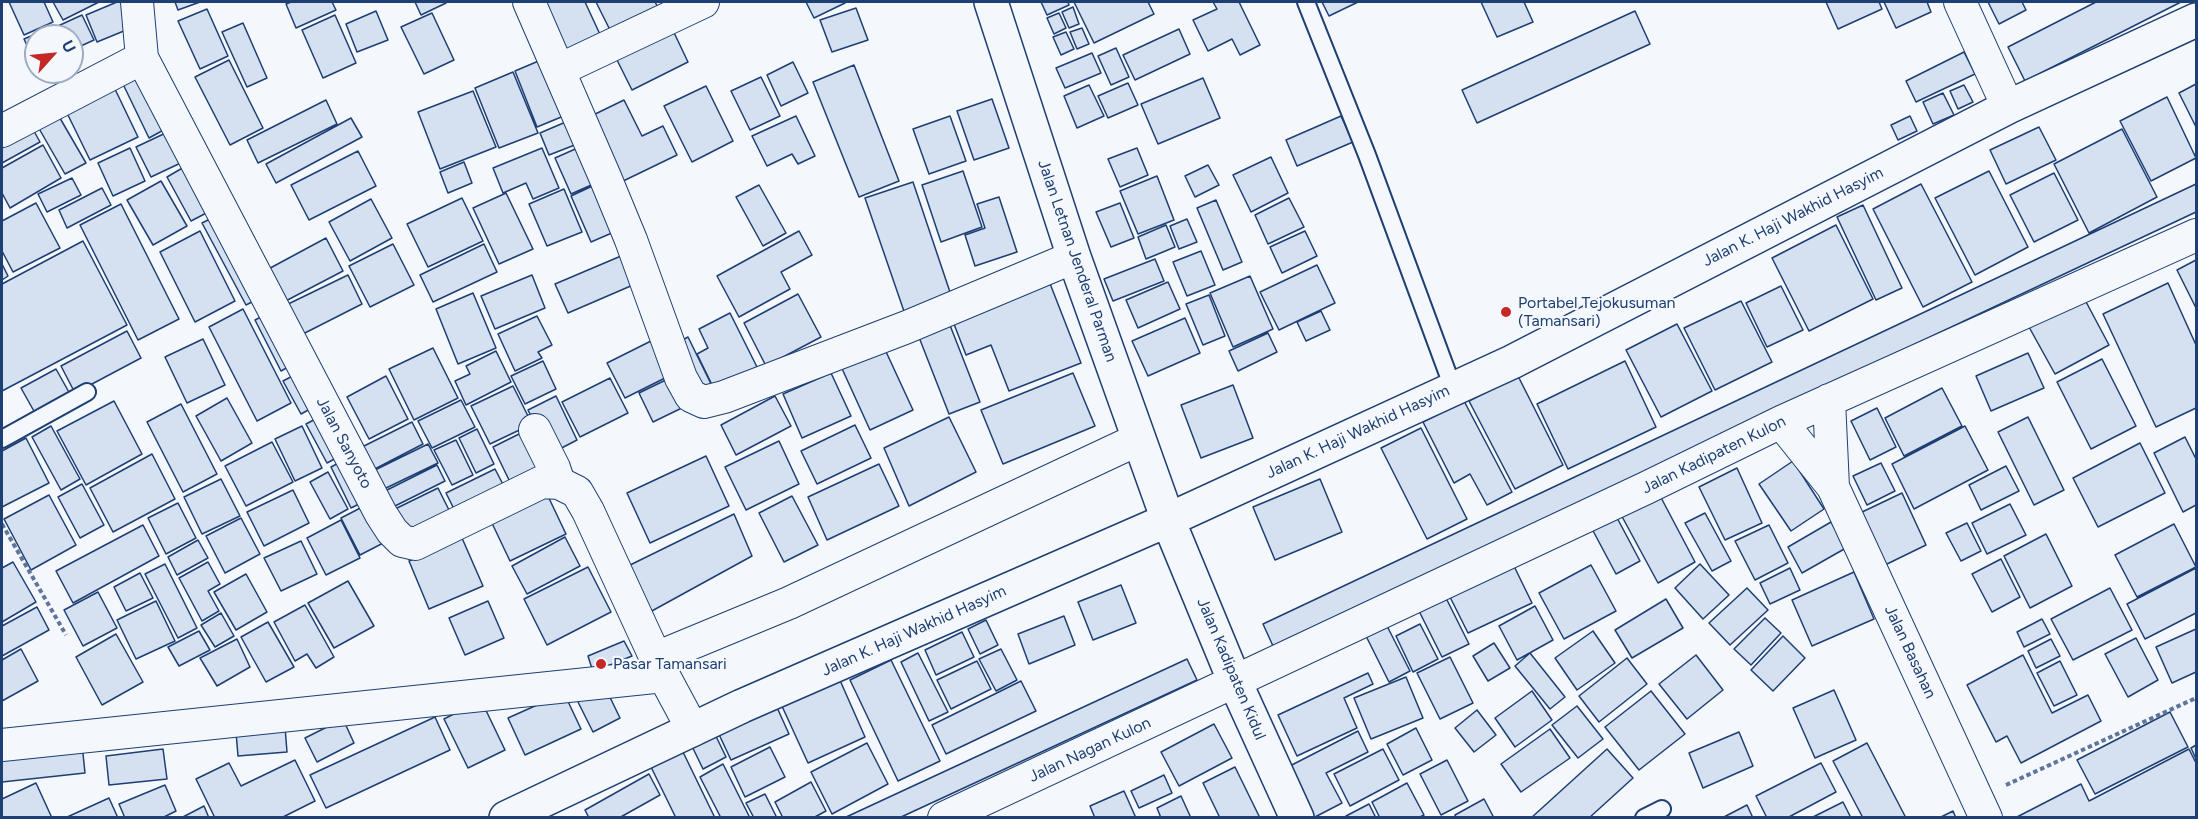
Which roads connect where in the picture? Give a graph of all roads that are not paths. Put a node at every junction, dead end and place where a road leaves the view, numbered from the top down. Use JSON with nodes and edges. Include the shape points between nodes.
{"nodes":[{"id":1,"x":136,"y":2,"type":"edge"},
{"id":2,"x":529,"y":2,"type":"edge"},
{"id":3,"x":703,"y":2,"type":"edge"},
{"id":4,"x":991,"y":2,"type":"edge"},
{"id":5,"x":1306,"y":2,"type":"edge"},
{"id":6,"x":1960,"y":2,"type":"edge"},
{"id":7,"x":2196,"y":20,"type":"edge"},
{"id":8,"x":142,"y":58,"type":"junction"},
{"id":9,"x":559,"y":70,"type":"junction"},
{"id":10,"x":2008,"y":106,"type":"junction"},
{"id":11,"x":2,"y":131,"type":"edge"},
{"id":12,"x":2196,"y":235,"type":"edge"},
{"id":13,"x":1074,"y":257,"type":"junction"},
{"id":14,"x":1453,"y":388,"type":"junction"},
{"id":15,"x":87,"y":392,"type":"dead end"},
{"id":16,"x":1829,"y":400,"type":"junction"},
{"id":17,"x":1781,"y":422,"type":"junction"},
{"id":18,"x":535,"y":430,"type":"dead end"},
{"id":19,"x":2,"y":439,"type":"edge"},
{"id":20,"x":1140,"y":439,"type":"junction"},
{"id":21,"x":559,"y":483,"type":"junction"},
{"id":22,"x":1833,"y":488,"type":"junction"},
{"id":23,"x":1168,"y":520,"type":"junction"},
{"id":24,"x":660,"y":667,"type":"junction"},
{"id":25,"x":1234,"y":682,"type":"junction"},
{"id":26,"x":693,"y":730,"type":"junction"},
{"id":27,"x":2,"y":745,"type":"edge"},
{"id":28,"x":1981,"y":808,"type":"edge"},
{"id":29,"x":1662,"y":809,"type":"dead end"},
{"id":30,"x":506,"y":818,"type":"edge"},
{"id":31,"x":945,"y":818,"type":"edge"},
{"id":32,"x":1297,"y":818,"type":"edge"},
{"id":33,"x":1644,"y":818,"type":"edge"}],
"edges":[{"from":1,"to":8,"type":"street","name":"Jalan Sanyoto"},
{"from":2,"to":9,"type":"street"},
{"from":3,"to":9,"type":"street"},
{"from":4,"to":13,"type":"main road","name":"Jalan Letnan Jenderal Parman"},
{"from":5,"to":14,"type":"lane"},
{"from":6,"to":10,"type":"street"},
{"from":7,"to":10,"type":"main road","name":"Jalan K. Haji Wakhid Hasyim"},
{"from":8,"to":11,"type":"street"},
{"from":8,"to":21,"type":"street","name":"Jalan Sanyoto","via":[[392,531],[415,544],[542,482]]},
{"from":9,"to":13,"type":"street","via":[[631,240],[681,378],[691,396],[704,402],[907,327]]},
{"from":10,"to":14,"type":"main road","name":"Jalan K. Haji Wakhid Hasyim","via":[[1512,362]]},
{"from":12,"to":16,"type":"street","name":"Jalan Kadipaten Kulon"},
{"from":13,"to":20,"type":"main road","name":"Jalan Letnan Jenderal Parman"},
{"from":14,"to":23,"type":"main road","name":"Jalan K. Haji Wakhid Hasyim"},
{"from":15,"to":19,"type":"lane"},
{"from":16,"to":17,"type":"street","name":"Jalan Kadipaten Kulon"},
{"from":16,"to":22,"type":"street","name":"Jalan Basahan"},
{"from":17,"to":22,"type":"street","name":"Jalan Basahan"},
{"from":17,"to":25,"type":"street","name":"Jalan Kadipaten Kulon"},
{"from":18,"to":21,"type":"street"},
{"from":20,"to":23,"type":"main road","name":"Jalan Letnan Jenderal Parman"},
{"from":20,"to":24,"type":"street"},
{"from":21,"to":24,"type":"street","via":[[577,492],[588,511]]},
{"from":22,"to":28,"type":"street","name":"Jalan Basahan"},
{"from":23,"to":25,"type":"main road","name":"Jalan Kadipaten Kidul"},
{"from":23,"to":26,"type":"main road","name":"Jalan K. Haji Wakhid Hasyim"},
{"from":24,"to":26,"type":"street"},
{"from":24,"to":27,"type":"street"},
{"from":25,"to":31,"type":"street","name":"Jalan Nagan Kulon"},
{"from":25,"to":32,"type":"main road","name":"Jalan Kadipaten Kidul"},
{"from":26,"to":30,"type":"main road","name":"Jalan K. Haji Wakhid Hasyim"},
{"from":29,"to":33,"type":"lane"}]}
